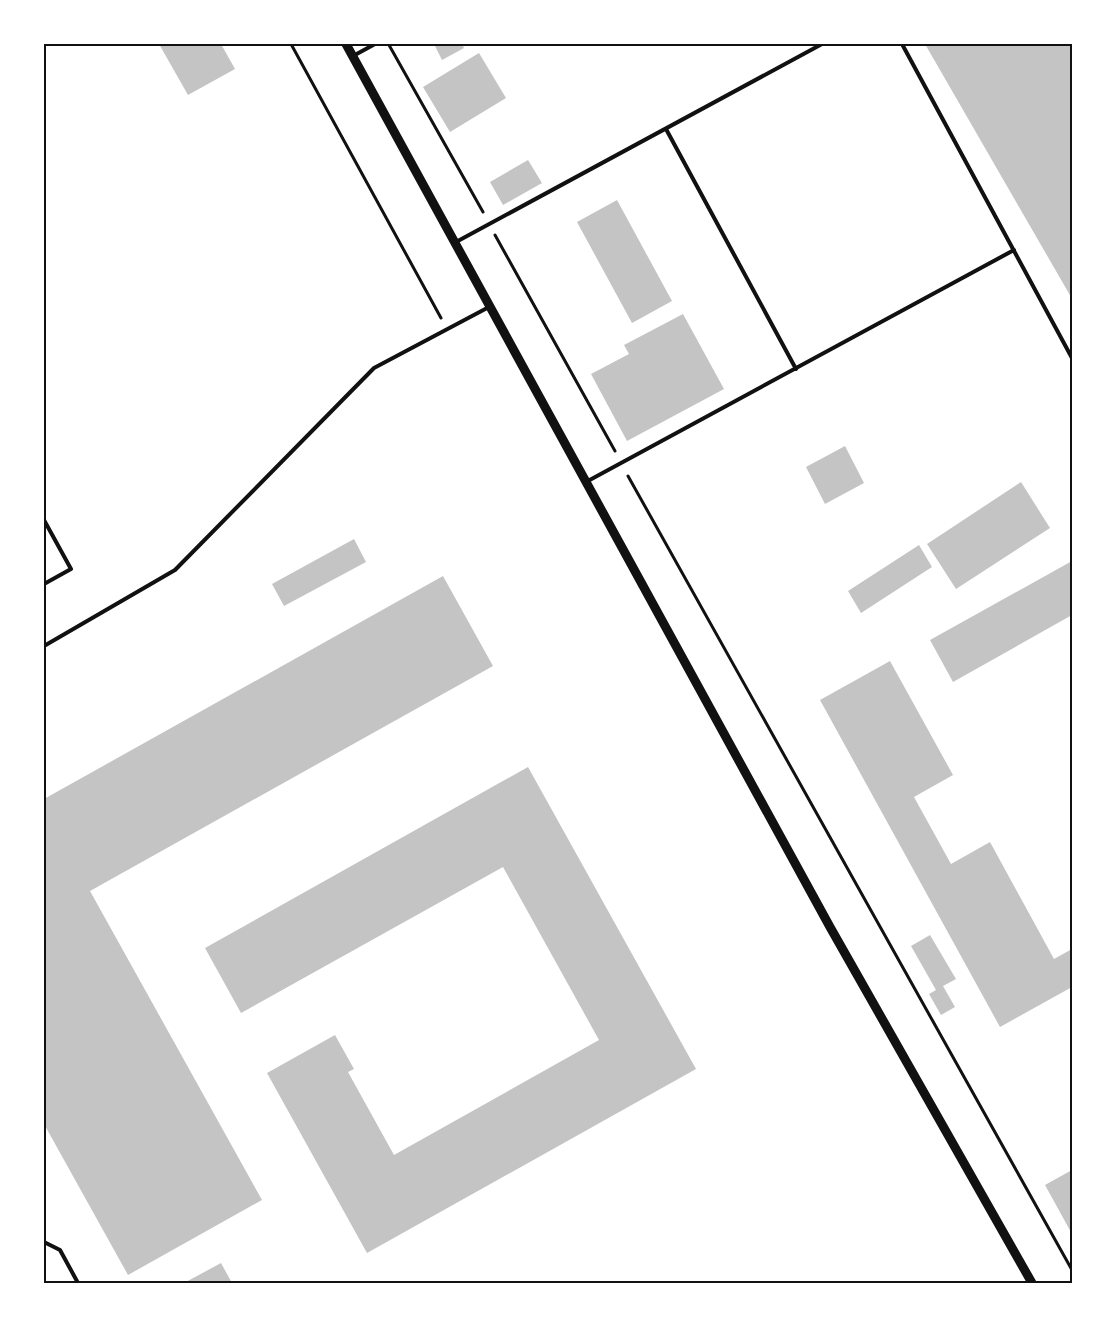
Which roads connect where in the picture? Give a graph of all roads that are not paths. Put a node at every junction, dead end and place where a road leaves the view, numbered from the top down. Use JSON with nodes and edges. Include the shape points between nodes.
{"nodes":[{"id":1,"x":346,"y":44,"type":"edge"},
{"id":2,"x":375,"y":44,"type":"edge"},
{"id":3,"x":822,"y":44,"type":"edge"},
{"id":4,"x":902,"y":44,"type":"edge"},
{"id":5,"x":353,"y":56,"type":"junction"},
{"id":6,"x":666,"y":129,"type":"junction"},
{"id":7,"x":456,"y":242,"type":"junction"},
{"id":8,"x":1014,"y":250,"type":"junction"},
{"id":9,"x":490,"y":307,"type":"junction"},
{"id":10,"x":1072,"y":358,"type":"edge"},
{"id":11,"x":796,"y":369,"type":"junction"},
{"id":12,"x":586,"y":482,"type":"junction"},
{"id":13,"x":44,"y":520,"type":"edge"},
{"id":14,"x":44,"y":584,"type":"edge"},
{"id":15,"x":44,"y":646,"type":"edge"},
{"id":16,"x":44,"y":1242,"type":"edge"},
{"id":17,"x":78,"y":1283,"type":"edge"},
{"id":18,"x":1032,"y":1283,"type":"edge"}],
"edges":[{"from":1,"to":5,"type":"street"},
{"from":2,"to":5,"type":"lane"},
{"from":3,"to":6,"type":"lane"},
{"from":4,"to":8,"type":"lane"},
{"from":5,"to":7,"type":"street"},
{"from":6,"to":7,"type":"lane"},
{"from":6,"to":11,"type":"lane"},
{"from":7,"to":9,"type":"street"},
{"from":8,"to":10,"type":"lane"},
{"from":8,"to":11,"type":"lane"},
{"from":9,"to":12,"type":"street"},
{"from":9,"to":15,"type":"lane","via":[[374,368],[175,570]]},
{"from":11,"to":12,"type":"lane"},
{"from":12,"to":18,"type":"street","via":[[830,927]]},
{"from":13,"to":14,"type":"lane","via":[[71,569]]},
{"from":16,"to":17,"type":"lane","via":[[60,1250]]}]}
